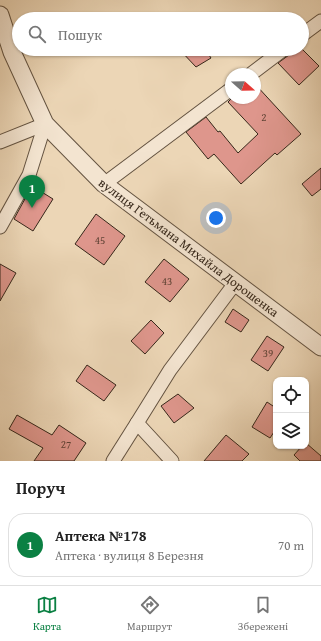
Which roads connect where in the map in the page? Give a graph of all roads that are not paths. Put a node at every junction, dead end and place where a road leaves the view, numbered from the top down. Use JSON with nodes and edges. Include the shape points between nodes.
{"nodes":[{"id":1,"x":0,"y":15,"type":"edge"},
{"id":2,"x":321,"y":21,"type":"edge"},
{"id":3,"x":309,"y":30,"type":"edge"},
{"id":4,"x":12,"y":52,"type":"edge"},
{"id":5,"x":14,"y":56,"type":"edge"},
{"id":6,"x":275,"y":56,"type":"edge"},
{"id":7,"x":259,"y":68,"type":"edge"},
{"id":8,"x":225,"y":93,"type":"edge"},
{"id":9,"x":45,"y":124,"type":"junction"},
{"id":10,"x":0,"y":142,"type":"edge"},
{"id":11,"x":104,"y":184,"type":"junction"},
{"id":12,"x":0,"y":227,"type":"edge"},
{"id":13,"x":236,"y":282,"type":"junction"},
{"id":14,"x":321,"y":347,"type":"edge"},
{"id":15,"x":137,"y":422,"type":"junction"},
{"id":16,"x":113,"y":461,"type":"edge"},
{"id":17,"x":172,"y":461,"type":"edge"}],
"edges":[{"from":1,"to":4,"type":"street","name":"вулиця Гетьмана Михайла Дорошенка"},
{"from":2,"to":3,"type":"street"},
{"from":5,"to":9,"type":"street","name":"вулиця Гетьмана Михайла Дорошенка"},
{"from":6,"to":7,"type":"street"},
{"from":8,"to":11,"type":"street"},
{"from":9,"to":10,"type":"street"},
{"from":9,"to":11,"type":"street","name":"вулиця Гетьмана Михайла Дорошенка"},
{"from":9,"to":12,"type":"street","via":[[29,175]]},
{"from":11,"to":13,"type":"street","name":"вулиця Гетьмана Михайла Дорошенка"},
{"from":13,"to":14,"type":"street","name":"вулиця Гетьмана Михайла Дорошенка"},
{"from":13,"to":15,"type":"street","via":[[170,370]]},
{"from":15,"to":16,"type":"street"},
{"from":15,"to":17,"type":"street"}]}
